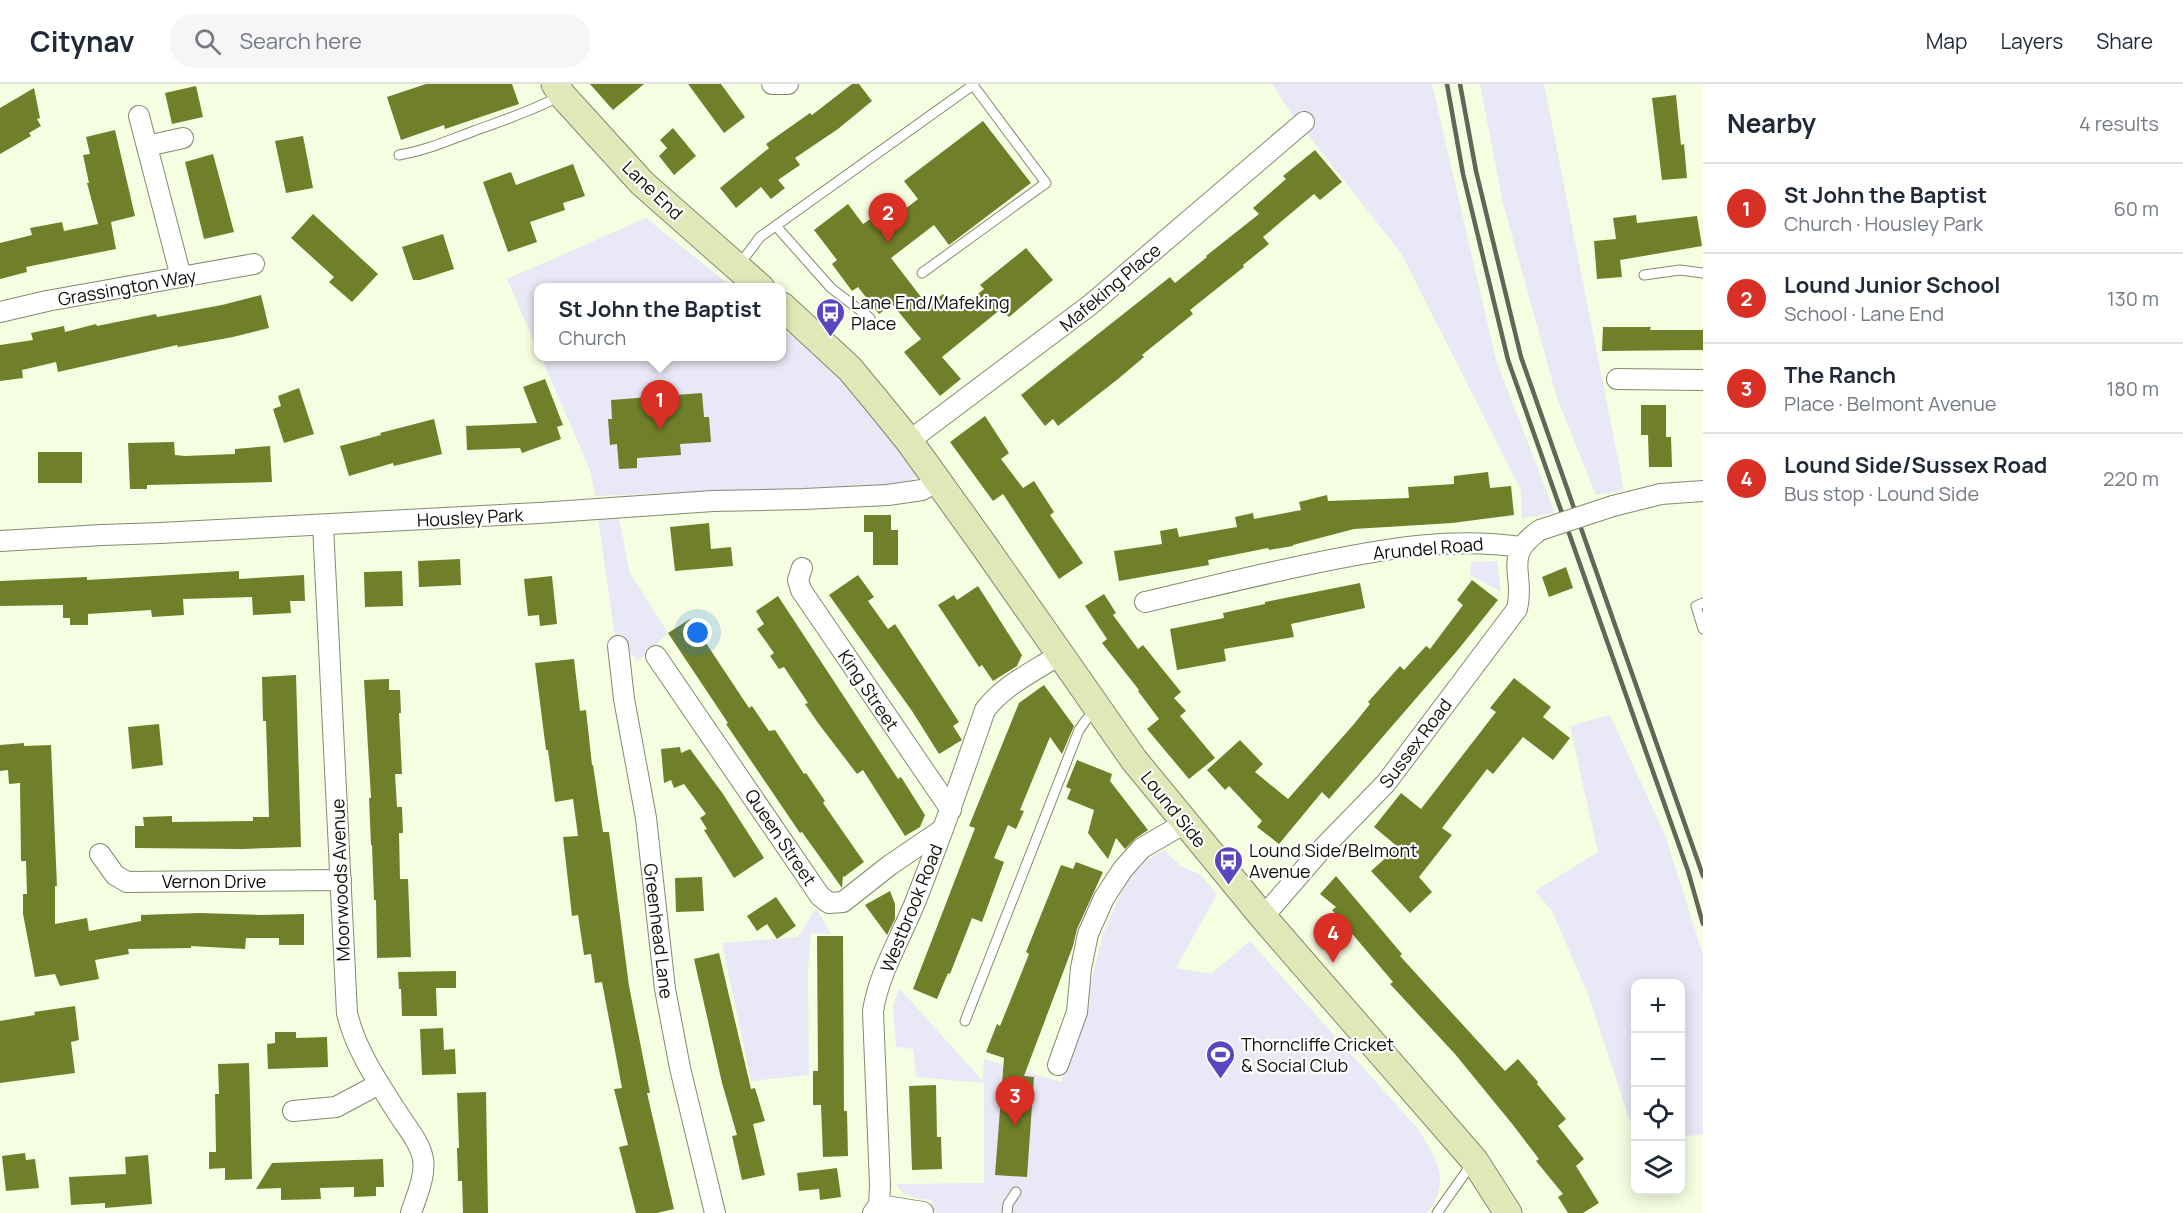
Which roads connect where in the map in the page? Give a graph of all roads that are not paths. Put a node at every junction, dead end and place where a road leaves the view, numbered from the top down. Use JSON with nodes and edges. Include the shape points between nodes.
{"nodes":[{"id":1,"x":772,"y":84,"type":"edge"},
{"id":2,"x":788,"y":84,"type":"edge"},
{"id":3,"x":559,"y":89,"type":"edge"},
{"id":4,"x":139,"y":116,"type":"dead end"},
{"id":5,"x":1304,"y":122,"type":"dead end"},
{"id":6,"x":183,"y":138,"type":"dead end"},
{"id":7,"x":147,"y":146,"type":"junction"},
{"id":8,"x":399,"y":155,"type":"dead end"},
{"id":9,"x":776,"y":226,"type":"junction"},
{"id":10,"x":254,"y":264,"type":"dead end"},
{"id":11,"x":738,"y":267,"type":"junction"},
{"id":12,"x":922,"y":273,"type":"dead end"},
{"id":13,"x":1703,"y":273,"type":"edge"},
{"id":14,"x":1644,"y":274,"type":"dead end"},
{"id":15,"x":181,"y":278,"type":"junction"},
{"id":16,"x":756,"y":283,"type":"edge"},
{"id":17,"x":786,"y":310,"type":"edge"},
{"id":18,"x":0,"y":312,"type":"edge"},
{"id":19,"x":870,"y":318,"type":"dead end"},
{"id":20,"x":1617,"y":378,"type":"dead end"},
{"id":21,"x":1703,"y":380,"type":"edge"},
{"id":22,"x":909,"y":441,"type":"junction"},
{"id":23,"x":937,"y":482,"type":"junction"},
{"id":24,"x":1703,"y":491,"type":"edge"},
{"id":25,"x":323,"y":525,"type":"junction"},
{"id":26,"x":0,"y":541,"type":"edge"},
{"id":27,"x":1521,"y":547,"type":"junction"},
{"id":28,"x":802,"y":568,"type":"dead end"},
{"id":29,"x":1145,"y":602,"type":"dead end"},
{"id":30,"x":1703,"y":603,"type":"edge"},
{"id":31,"x":1703,"y":630,"type":"edge"},
{"id":32,"x":618,"y":645,"type":"dead end"},
{"id":33,"x":656,"y":656,"type":"dead end"},
{"id":34,"x":1059,"y":656,"type":"junction"},
{"id":35,"x":1097,"y":709,"type":"junction"},
{"id":36,"x":951,"y":810,"type":"junction"},
{"id":37,"x":1185,"y":823,"type":"junction"},
{"id":38,"x":943,"y":829,"type":"junction"},
{"id":39,"x":100,"y":854,"type":"dead end"},
{"id":40,"x":341,"y":880,"type":"junction"},
{"id":41,"x":1263,"y":917,"type":"junction"},
{"id":42,"x":965,"y":1021,"type":"dead end"},
{"id":43,"x":1058,"y":1065,"type":"dead end"},
{"id":44,"x":379,"y":1084,"type":"junction"},
{"id":45,"x":293,"y":1111,"type":"dead end"},
{"id":46,"x":1474,"y":1160,"type":"junction"},
{"id":47,"x":1016,"y":1192,"type":"dead end"},
{"id":48,"x":876,"y":1209,"type":"edge"},
{"id":49,"x":923,"y":1212,"type":"edge"},
{"id":50,"x":411,"y":1213,"type":"edge"},
{"id":51,"x":715,"y":1213,"type":"edge"},
{"id":52,"x":1007,"y":1213,"type":"edge"},
{"id":53,"x":1437,"y":1213,"type":"edge"},
{"id":54,"x":1508,"y":1213,"type":"edge"}],
"edges":[{"from":1,"to":2,"type":"street"},
{"from":3,"to":8,"type":"lane","via":[[518,116],[419,152]]},
{"from":3,"to":11,"type":"street","name":"Lane End","via":[[642,183]]},
{"from":4,"to":7,"type":"street"},
{"from":5,"to":22,"type":"street","name":"Mafeking Place","via":[[1090,306]]},
{"from":6,"to":7,"type":"street"},
{"from":7,"to":15,"type":"street"},
{"from":9,"to":11,"type":"lane","via":[[760,237]]},
{"from":9,"to":12,"type":"lane","via":[[973,85],[1046,183]]},
{"from":9,"to":19,"type":"lane","via":[[831,288]]},
{"from":10,"to":15,"type":"street","name":"Grassington Way"},
{"from":11,"to":16,"type":"street","name":"Lane End"},
{"from":13,"to":14,"type":"lane","via":[[1680,270]]},
{"from":15,"to":18,"type":"street","name":"Grassington Way"},
{"from":17,"to":22,"type":"street","via":[[850,369]]},
{"from":20,"to":21,"type":"street"},
{"from":22,"to":23,"type":"street","name":"Lound Side"},
{"from":23,"to":25,"type":"street","name":"Housley Park","via":[[922,490],[888,495],[713,501]]},
{"from":23,"to":34,"type":"street","name":"Lound Side"},
{"from":24,"to":27,"type":"street","bridge":true,"via":[[1661,494],[1613,506],[1540,530]]},
{"from":25,"to":26,"type":"street","name":"Housley Park"},
{"from":25,"to":40,"type":"street","name":"Moorwoods Avenue"},
{"from":27,"to":29,"type":"street","name":"Arundel Road","via":[[1488,542],[1389,549]]},
{"from":27,"to":41,"type":"street","name":"Sussex Road","via":[[1516,562],[1520,598],[1517,609],[1386,783]]},
{"from":28,"to":36,"type":"street","name":"King Street","via":[[798,580],[801,590]]},
{"from":30,"to":31,"type":"lane","via":[[1696,606]]},
{"from":32,"to":51,"type":"street","name":"Greenhead Lane","via":[[646,819],[665,989]]},
{"from":33,"to":38,"type":"street","name":"Queen Street","via":[[820,896],[829,903],[843,902]]},
{"from":34,"to":35,"type":"street","name":"Lound Side"},
{"from":34,"to":36,"type":"street","name":"Westbrook Road","via":[[994,697],[985,710]]},
{"from":35,"to":37,"type":"street","name":"Lound Side"},
{"from":35,"to":42,"type":"lane","via":[[1079,730]]},
{"from":36,"to":38,"type":"street","name":"Westbrook Road"},
{"from":37,"to":41,"type":"street","name":"Lound Side"},
{"from":37,"to":43,"type":"street","via":[[1142,848],[1104,898],[1088,934],[1077,1012]]},
{"from":38,"to":48,"type":"street","name":"Westbrook Road","via":[[876,993],[873,1011],[880,1185]]},
{"from":39,"to":40,"type":"street","name":"Vernon Drive","via":[[115,875],[127,882]]},
{"from":40,"to":44,"type":"street","name":"Moorwoods Avenue","via":[[347,1013],[350,1029]]},
{"from":41,"to":46,"type":"street","name":"Lound Side"},
{"from":44,"to":45,"type":"street","via":[[336,1107]]},
{"from":44,"to":50,"type":"street","name":"Moorwoods Avenue","via":[[418,1144],[423,1161]]},
{"from":46,"to":53,"type":"lane"},
{"from":46,"to":54,"type":"street","name":"Lound Side"},
{"from":47,"to":52,"type":"lane","via":[[1008,1203]]},
{"from":48,"to":49,"type":"street","name":"Westbrook Road"}]}
